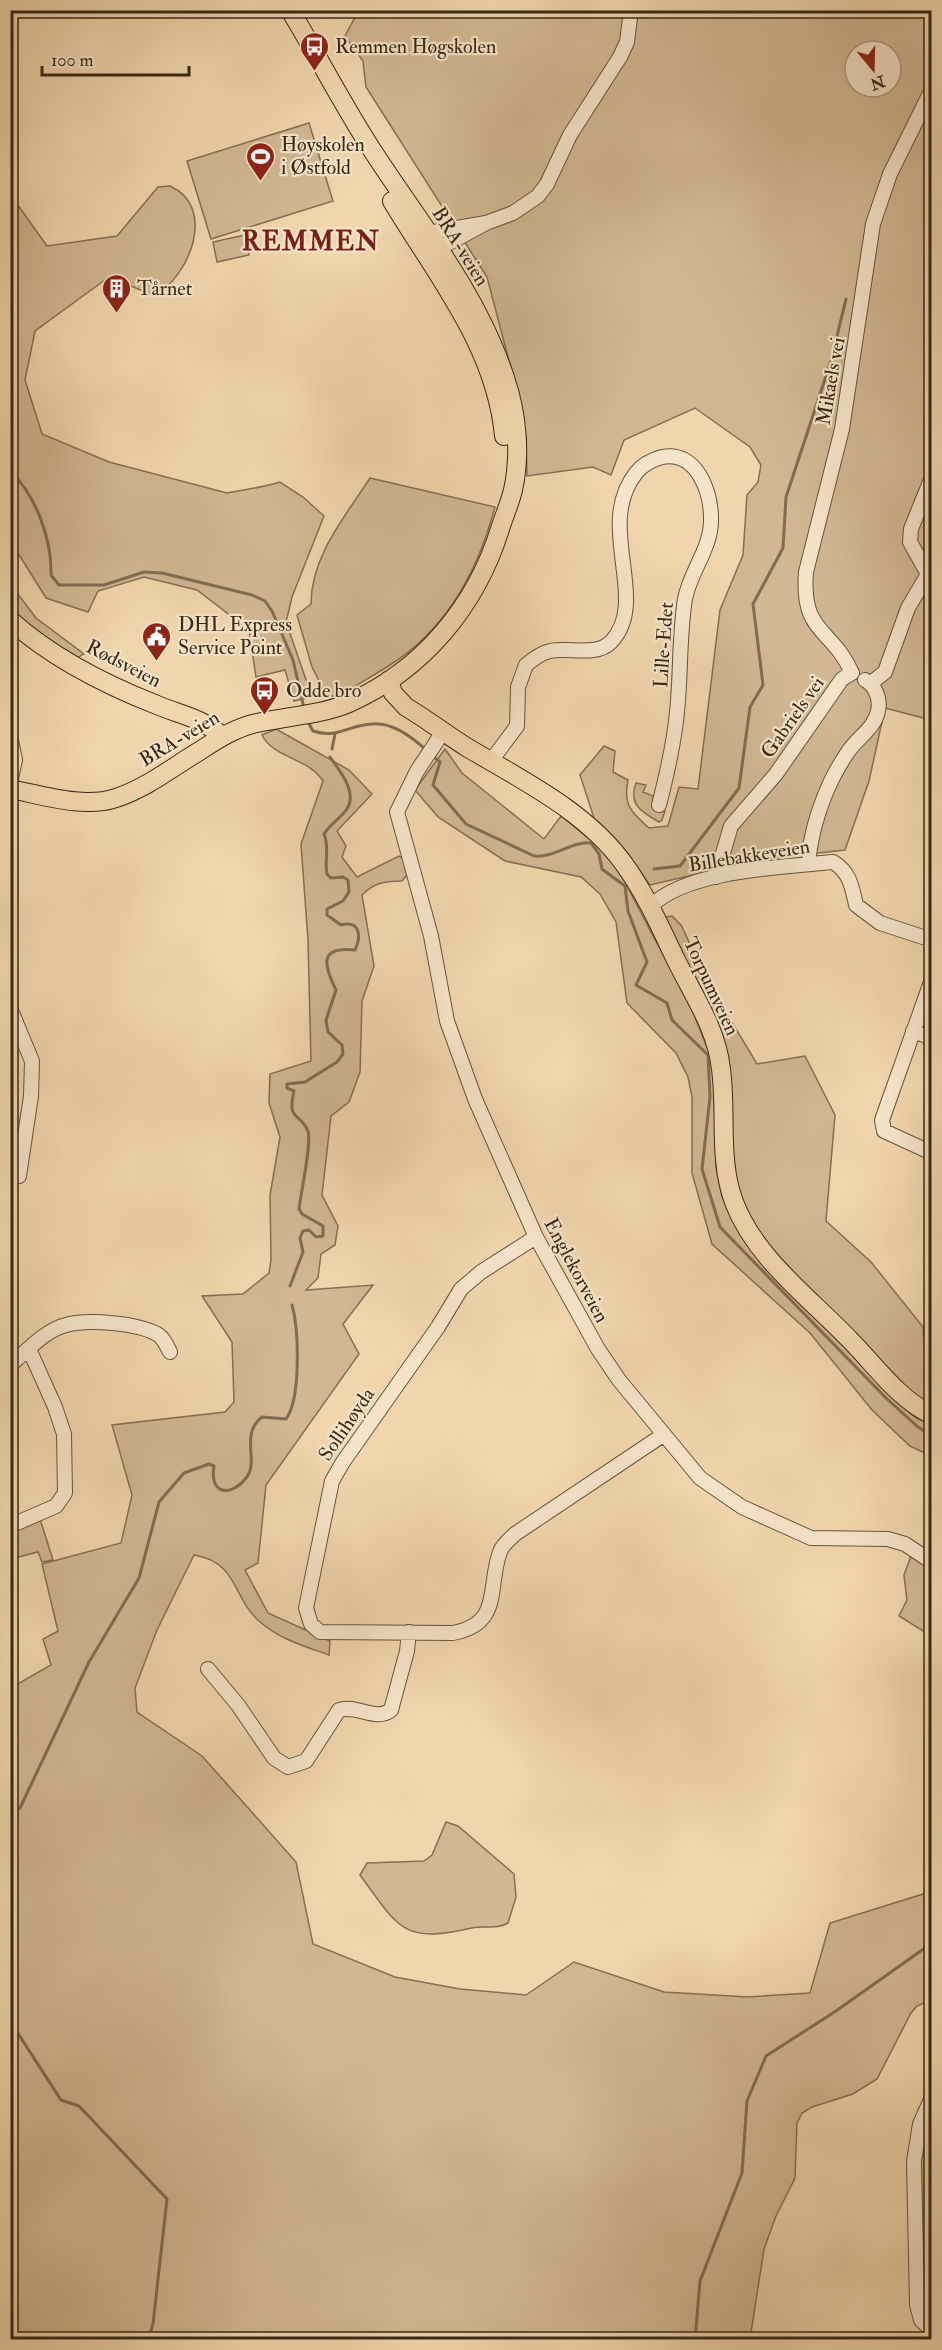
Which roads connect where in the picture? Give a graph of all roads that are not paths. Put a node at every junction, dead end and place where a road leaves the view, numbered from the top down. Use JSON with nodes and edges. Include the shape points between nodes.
{"nodes":[{"id":1,"x":289,"y":10,"type":"edge"},
{"id":2,"x":631,"y":10,"type":"edge"},
{"id":3,"x":932,"y":89,"type":"edge"},
{"id":4,"x":428,"y":244,"type":"junction"},
{"id":5,"x":932,"y":477,"type":"edge"},
{"id":6,"x":10,"y":620,"type":"edge"},
{"id":7,"x":852,"y":673,"type":"junction"},
{"id":8,"x":389,"y":680,"type":"junction"},
{"id":9,"x":871,"y":683,"type":"junction"},
{"id":10,"x":10,"y":736,"type":"edge"},
{"id":11,"x":222,"y":736,"type":"junction"},
{"id":12,"x":439,"y":737,"type":"junction"},
{"id":13,"x":491,"y":761,"type":"junction"},
{"id":14,"x":10,"y":783,"type":"edge"},
{"id":15,"x":10,"y":789,"type":"edge"},
{"id":16,"x":659,"y":806,"type":"dead end"},
{"id":17,"x":809,"y":855,"type":"dead end"},
{"id":18,"x":716,"y":877,"type":"junction"},
{"id":19,"x":650,"y":907,"type":"junction"},
{"id":20,"x":932,"y":940,"type":"edge"},
{"id":21,"x":932,"y":979,"type":"edge"},
{"id":22,"x":10,"y":1008,"type":"edge"},
{"id":23,"x":913,"y":1031,"type":"junction"},
{"id":24,"x":932,"y":1038,"type":"edge"},
{"id":25,"x":932,"y":1153,"type":"edge"},
{"id":26,"x":19,"y":1176,"type":"dead end"},
{"id":27,"x":536,"y":1237,"type":"junction"},
{"id":28,"x":29,"y":1349,"type":"junction"},
{"id":29,"x":170,"y":1352,"type":"dead end"},
{"id":30,"x":10,"y":1365,"type":"edge"},
{"id":31,"x":932,"y":1415,"type":"edge"},
{"id":32,"x":663,"y":1435,"type":"junction"},
{"id":33,"x":10,"y":1526,"type":"edge"},
{"id":34,"x":932,"y":1562,"type":"edge"},
{"id":35,"x":409,"y":1632,"type":"junction"},
{"id":36,"x":208,"y":1669,"type":"dead end"},
{"id":37,"x":932,"y":2097,"type":"edge"},
{"id":38,"x":932,"y":2331,"type":"edge"}],
"edges":[{"from":1,"to":4,"type":"main road","name":"BRA-veien","via":[[354,143]]},
{"from":2,"to":4,"type":"street","via":[[623,50],[570,135],[547,184],[527,206]]},
{"from":3,"to":7,"type":"street","name":"Mikaels vei","via":[[890,174],[873,224],[842,429],[806,572],[804,589],[812,621],[843,653]]},
{"from":4,"to":8,"type":"main road","name":"BRA-veien","via":[[494,382],[504,438],[500,528],[485,572],[458,616],[431,646]]},
{"from":5,"to":9,"type":"street","via":[[910,529],[910,542],[928,574],[908,608],[885,672]]},
{"from":6,"to":11,"type":"main road","name":"Rødsveien","via":[[59,656],[147,701],[200,719]]},
{"from":7,"to":9,"type":"street","name":"Gabriels vei"},
{"from":7,"to":18,"type":"street","name":"Gabriels vei","via":[[842,679],[776,774],[731,826]]},
{"from":8,"to":11,"type":"main road","name":"BRA-veien","via":[[347,704],[253,724]]},
{"from":8,"to":12,"type":"main road","name":"Torpumveien","via":[[393,693],[422,716]]},
{"from":9,"to":17,"type":"street","via":[[878,698],[878,713],[837,772]]},
{"from":10,"to":14,"type":"street","via":[[15,760]]},
{"from":11,"to":15,"type":"main road","name":"BRA-veien","via":[[140,788],[115,799],[81,801]]},
{"from":12,"to":13,"type":"main road","name":"Torpumveien"},
{"from":12,"to":27,"type":"street","name":"Englekorveien","via":[[397,812],[431,936],[447,1021],[475,1099]]},
{"from":13,"to":16,"type":"street","name":"Lille-Edet","via":[[516,726],[518,687],[526,664],[552,651],[597,650],[618,632],[625,616],[618,536],[626,490],[650,460],[682,458],[698,472],[707,490],[712,520],[708,541],[685,598],[673,750]]},
{"from":13,"to":19,"type":"main road","name":"Torpumveien","via":[[599,835],[624,864]]},
{"from":18,"to":19,"type":"street","name":"Billebakkeveien","via":[[673,889]]},
{"from":18,"to":20,"type":"street","name":"Billebakkeveien","via":[[833,862],[844,868],[851,881],[856,905],[880,923]]},
{"from":19,"to":31,"type":"main road","name":"Torpumveien","via":[[708,1024],[719,1056],[726,1176],[747,1228],[794,1285],[894,1388],[918,1409]]},
{"from":21,"to":23,"type":"street"},
{"from":22,"to":26,"type":"street","via":[[32,1061]]},
{"from":23,"to":24,"type":"street"},
{"from":23,"to":25,"type":"street","via":[[882,1120],[884,1131]]},
{"from":27,"to":32,"type":"street","name":"Englekorveien","via":[[598,1350]]},
{"from":27,"to":35,"type":"street","name":"Sollihøyda","via":[[461,1289],[332,1481],[306,1608],[310,1624],[320,1632]]},
{"from":28,"to":29,"type":"street","via":[[66,1325],[108,1323],[159,1334]]},
{"from":28,"to":30,"type":"street"},
{"from":28,"to":33,"type":"street","via":[[64,1434],[65,1496],[56,1506]]},
{"from":32,"to":34,"type":"street","name":"Englekorveien","via":[[700,1478],[742,1507],[811,1539],[888,1539],[905,1544]]},
{"from":32,"to":35,"type":"street","name":"Sollihøyda","via":[[515,1534],[501,1549],[492,1601],[485,1614],[467,1630]]},
{"from":35,"to":36,"type":"street","via":[[391,1710],[381,1715],[350,1708],[339,1710],[310,1755],[292,1767],[274,1758]]},
{"from":37,"to":38,"type":"street","via":[[915,2145],[913,2178],[917,2305],[921,2320]]}]}
